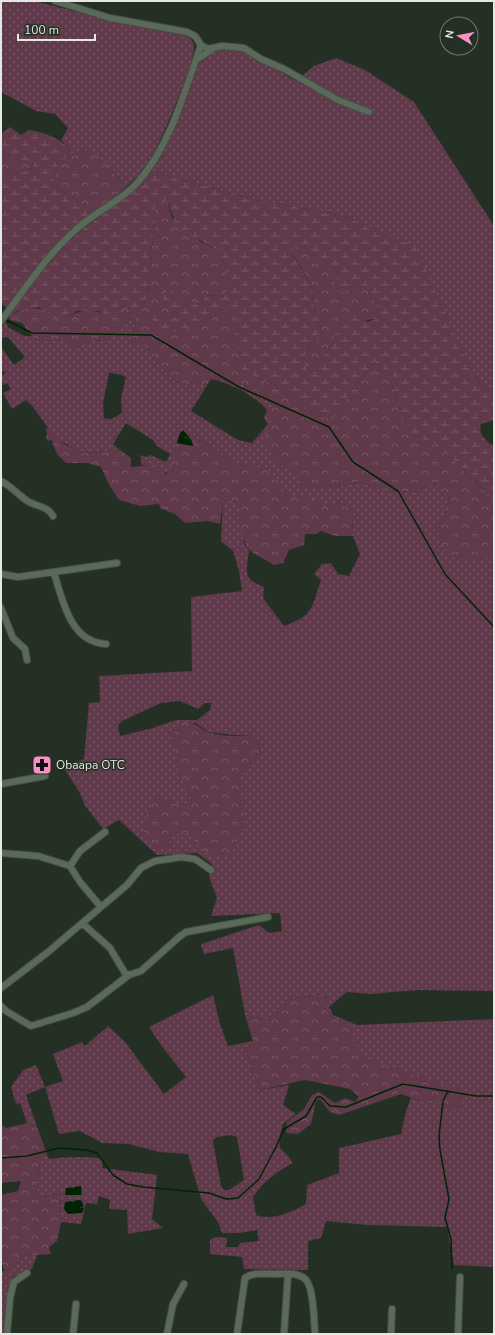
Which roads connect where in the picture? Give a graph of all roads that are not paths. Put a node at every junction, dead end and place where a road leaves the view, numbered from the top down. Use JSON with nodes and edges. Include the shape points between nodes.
{"nodes":[{"id":1,"x":55,"y":1,"type":"edge"},
{"id":2,"x":201,"y":45,"type":"junction"},
{"id":3,"x":211,"y":50,"type":"junction"},
{"id":4,"x":196,"y":60,"type":"junction"},
{"id":5,"x":369,"y":112,"type":"dead end"},
{"id":6,"x":2,"y":320,"type":"edge"},
{"id":7,"x":1,"y":481,"type":"edge"},
{"id":8,"x":54,"y":516,"type":"dead end"},
{"id":9,"x":117,"y":563,"type":"dead end"},
{"id":10,"x":54,"y":573,"type":"junction"},
{"id":11,"x":1,"y":574,"type":"edge"},
{"id":12,"x":1,"y":608,"type":"edge"},
{"id":13,"x":106,"y":644,"type":"dead end"},
{"id":14,"x":27,"y":660,"type":"dead end"},
{"id":15,"x":45,"y":776,"type":"dead end"},
{"id":16,"x":1,"y":784,"type":"edge"},
{"id":17,"x":105,"y":832,"type":"dead end"},
{"id":18,"x":1,"y":852,"type":"edge"},
{"id":19,"x":70,"y":866,"type":"junction"},
{"id":20,"x":211,"y":870,"type":"dead end"},
{"id":21,"x":101,"y":907,"type":"junction"},
{"id":22,"x":268,"y":917,"type":"dead end"},
{"id":23,"x":82,"y":923,"type":"junction"},
{"id":24,"x":129,"y":975,"type":"junction"},
{"id":25,"x":1,"y":988,"type":"edge"},
{"id":26,"x":1,"y":1006,"type":"edge"},
{"id":27,"x":27,"y":1273,"type":"dead end"},
{"id":28,"x":288,"y":1274,"type":"junction"},
{"id":29,"x":460,"y":1277,"type":"dead end"},
{"id":30,"x":184,"y":1284,"type":"dead end"},
{"id":31,"x":76,"y":1304,"type":"dead end"},
{"id":32,"x":392,"y":1309,"type":"dead end"},
{"id":33,"x":7,"y":1334,"type":"edge"},
{"id":34,"x":73,"y":1334,"type":"edge"},
{"id":35,"x":167,"y":1334,"type":"edge"},
{"id":36,"x":237,"y":1334,"type":"edge"},
{"id":37,"x":284,"y":1334,"type":"edge"},
{"id":38,"x":315,"y":1334,"type":"edge"},
{"id":39,"x":391,"y":1334,"type":"edge"},
{"id":40,"x":458,"y":1334,"type":"edge"}],
"edges":[{"from":1,"to":2,"type":"street","via":[[110,18],[187,32],[195,36]]},
{"from":2,"to":3,"type":"street"},
{"from":2,"to":4,"type":"street"},
{"from":3,"to":4,"type":"street"},
{"from":3,"to":5,"type":"street","via":[[222,46],[244,48],[332,97]]},
{"from":4,"to":6,"type":"street","via":[[178,109],[149,168],[129,191],[78,228],[34,277]]},
{"from":7,"to":8,"type":"street","via":[[26,500],[47,509]]},
{"from":9,"to":10,"type":"street"},
{"from":10,"to":11,"type":"street","via":[[18,577]]},
{"from":10,"to":13,"type":"street","via":[[74,626],[95,644]]},
{"from":12,"to":14,"type":"street","via":[[13,638],[25,649]]},
{"from":15,"to":16,"type":"street"},
{"from":17,"to":19,"type":"street","via":[[80,851]]},
{"from":18,"to":19,"type":"street","via":[[38,856]]},
{"from":19,"to":21,"type":"street"},
{"from":20,"to":21,"type":"street","via":[[195,859],[181,857],[155,861],[141,868],[127,885]]},
{"from":21,"to":23,"type":"street"},
{"from":22,"to":24,"type":"street","via":[[186,932],[141,971]]},
{"from":23,"to":24,"type":"street","via":[[110,948],[125,973]]},
{"from":23,"to":25,"type":"street"},
{"from":24,"to":26,"type":"street","via":[[87,1007],[31,1026]]},
{"from":27,"to":33,"type":"street","via":[[14,1282]]},
{"from":28,"to":36,"type":"street","via":[[249,1274],[245,1278]]},
{"from":28,"to":37,"type":"street"},
{"from":28,"to":38,"type":"street","via":[[306,1278],[311,1286]]},
{"from":29,"to":40,"type":"street"},
{"from":30,"to":35,"type":"street","via":[[173,1304]]},
{"from":31,"to":34,"type":"street"},
{"from":32,"to":39,"type":"street"}]}
